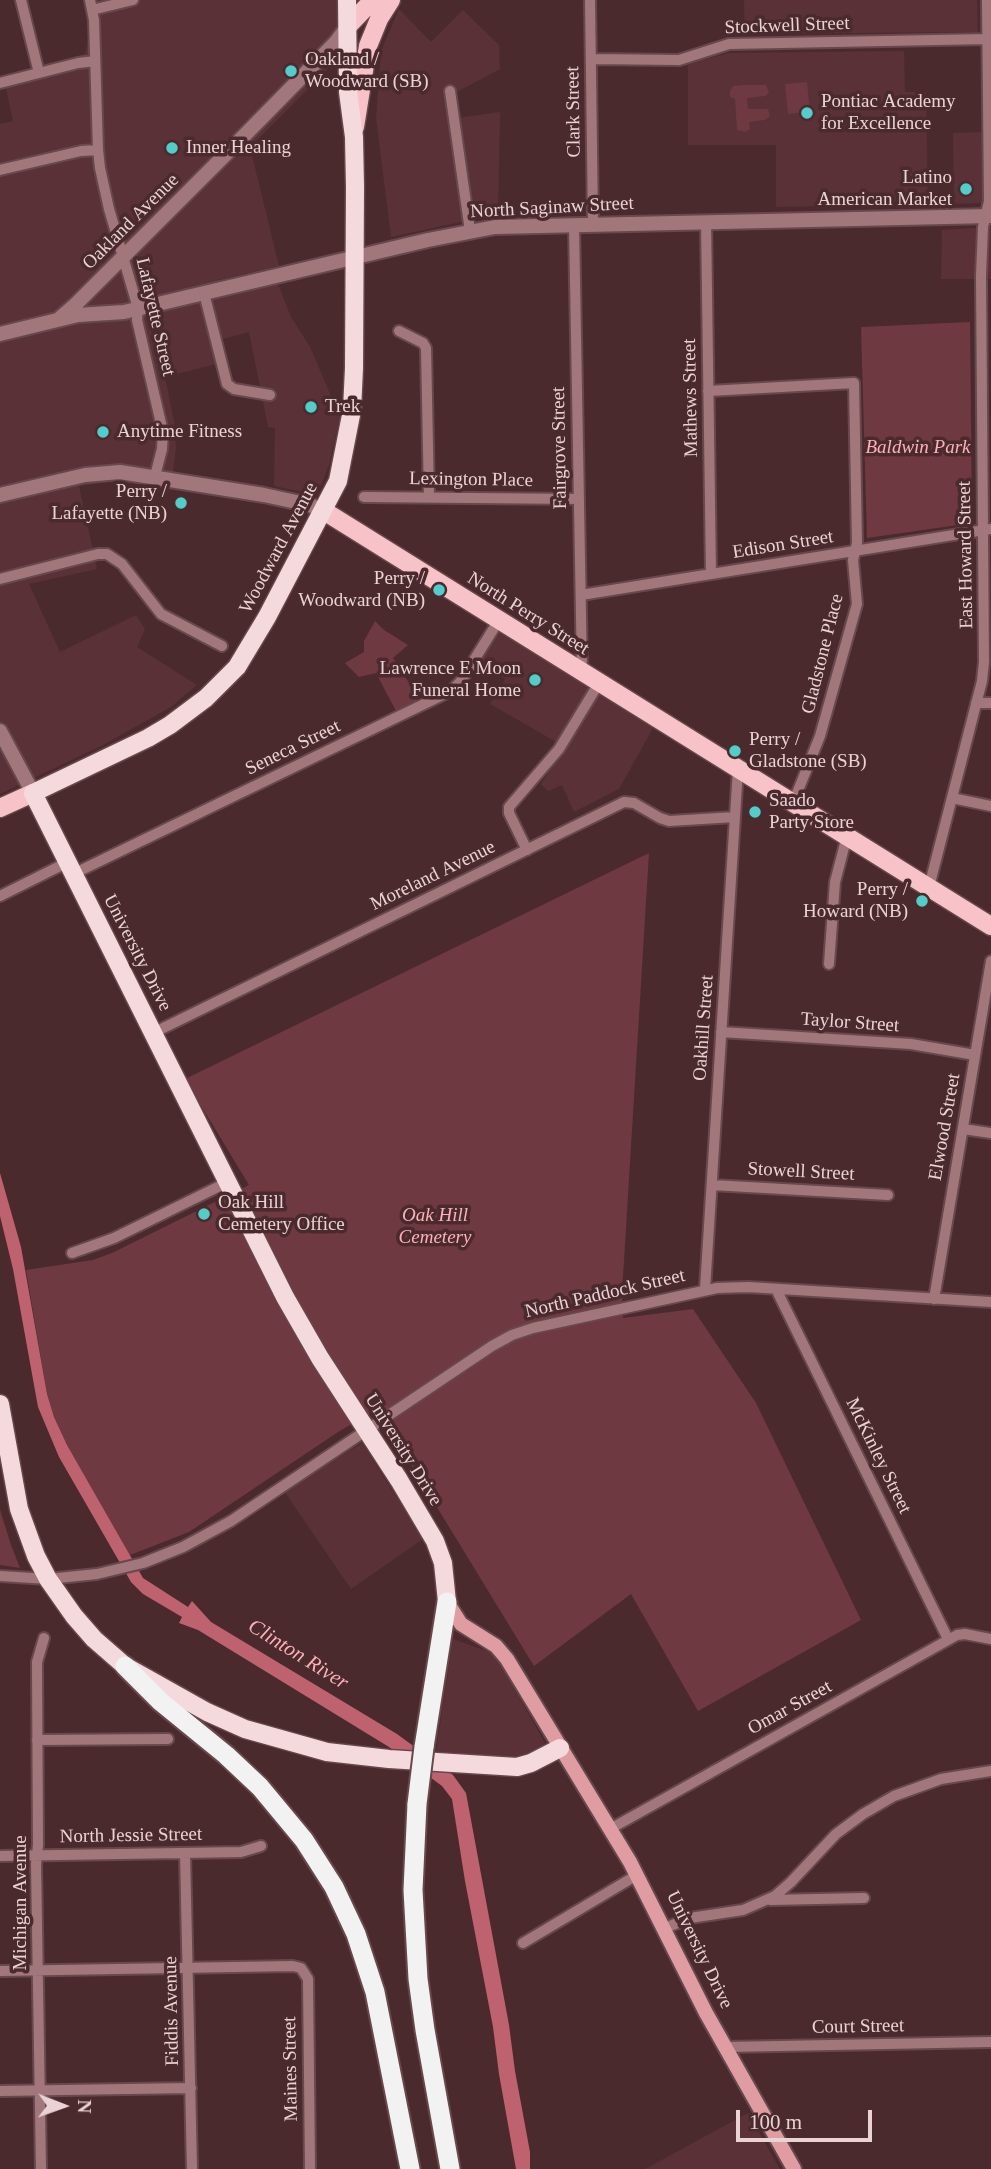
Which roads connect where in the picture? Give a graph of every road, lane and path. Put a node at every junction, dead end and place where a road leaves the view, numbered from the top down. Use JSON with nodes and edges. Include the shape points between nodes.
{"nodes":[{"id":1,"x":22,"y":0,"type":"edge"},
{"id":2,"x":133,"y":0,"type":"edge"},
{"id":3,"x":347,"y":0,"type":"edge"},
{"id":4,"x":373,"y":0,"type":"edge"},
{"id":5,"x":391,"y":0,"type":"edge"},
{"id":6,"x":590,"y":0,"type":"edge"},
{"id":7,"x":987,"y":0,"type":"edge"},
{"id":8,"x":91,"y":5,"type":"edge"},
{"id":9,"x":348,"y":26,"type":"junction"},
{"id":10,"x":988,"y":39,"type":"junction"},
{"id":11,"x":591,"y":59,"type":"junction"},
{"id":12,"x":95,"y":61,"type":"junction"},
{"id":13,"x":39,"y":73,"type":"junction"},
{"id":14,"x":0,"y":83,"type":"edge"},
{"id":15,"x":450,"y":91,"type":"dead end"},
{"id":16,"x":354,"y":137,"type":"junction"},
{"id":17,"x":98,"y":150,"type":"junction"},
{"id":18,"x":0,"y":170,"type":"edge"},
{"id":19,"x":988,"y":216,"type":"edge"},
{"id":20,"x":706,"y":221,"type":"junction"},
{"id":21,"x":593,"y":223,"type":"junction"},
{"id":22,"x":574,"y":224,"type":"junction"},
{"id":23,"x":470,"y":231,"type":"junction"},
{"id":24,"x":124,"y":257,"type":"junction"},
{"id":25,"x":355,"y":257,"type":"junction"},
{"id":26,"x":204,"y":293,"type":"junction"},
{"id":27,"x":138,"y":309,"type":"junction"},
{"id":28,"x":55,"y":320,"type":"junction"},
{"id":29,"x":399,"y":331,"type":"dead end"},
{"id":30,"x":0,"y":334,"type":"edge"},
{"id":31,"x":987,"y":389,"type":"edge"},
{"id":32,"x":708,"y":391,"type":"junction"},
{"id":33,"x":270,"y":395,"type":"dead end"},
{"id":34,"x":155,"y":476,"type":"junction"},
{"id":35,"x":0,"y":495,"type":"edge"},
{"id":36,"x":364,"y":497,"type":"dead end"},
{"id":37,"x":429,"y":498,"type":"junction"},
{"id":38,"x":579,"y":499,"type":"junction"},
{"id":39,"x":324,"y":511,"type":"junction"},
{"id":40,"x":987,"y":530,"type":"edge"},
{"id":41,"x":855,"y":551,"type":"junction"},
{"id":42,"x":711,"y":575,"type":"junction"},
{"id":43,"x":0,"y":579,"type":"edge"},
{"id":44,"x":580,"y":595,"type":"junction"},
{"id":45,"x":499,"y":620,"type":"junction"},
{"id":46,"x":222,"y":646,"type":"dead end"},
{"id":47,"x":582,"y":672,"type":"junction"},
{"id":48,"x":599,"y":683,"type":"junction"},
{"id":49,"x":976,"y":703,"type":"junction"},
{"id":50,"x":991,"y":703,"type":"edge"},
{"id":51,"x":0,"y":731,"type":"edge"},
{"id":52,"x":738,"y":769,"type":"junction"},
{"id":53,"x":33,"y":793,"type":"junction"},
{"id":54,"x":952,"y":797,"type":"junction"},
{"id":55,"x":793,"y":803,"type":"junction"},
{"id":56,"x":991,"y":806,"type":"edge"},
{"id":57,"x":0,"y":808,"type":"edge"},
{"id":58,"x":735,"y":817,"type":"junction"},
{"id":59,"x":846,"y":836,"type":"junction"},
{"id":60,"x":527,"y":850,"type":"junction"},
{"id":61,"x":71,"y":868,"type":"junction"},
{"id":62,"x":929,"y":887,"type":"junction"},
{"id":63,"x":0,"y":896,"type":"edge"},
{"id":64,"x":991,"y":926,"type":"edge"},
{"id":65,"x":991,"y":961,"type":"edge"},
{"id":66,"x":829,"y":964,"type":"dead end"},
{"id":67,"x":722,"y":1032,"type":"junction"},
{"id":68,"x":153,"y":1033,"type":"junction"},
{"id":69,"x":975,"y":1055,"type":"junction"},
{"id":70,"x":963,"y":1129,"type":"junction"},
{"id":71,"x":991,"y":1133,"type":"edge"},
{"id":72,"x":228,"y":1182,"type":"junction"},
{"id":73,"x":712,"y":1185,"type":"junction"},
{"id":74,"x":888,"y":1195,"type":"dead end"},
{"id":75,"x":72,"y":1253,"type":"dead end"},
{"id":76,"x":705,"y":1289,"type":"junction"},
{"id":77,"x":776,"y":1289,"type":"junction"},
{"id":78,"x":934,"y":1299,"type":"junction"},
{"id":79,"x":991,"y":1302,"type":"edge"},
{"id":80,"x":0,"y":1404,"type":"edge"},
{"id":81,"x":366,"y":1430,"type":"junction"},
{"id":82,"x":0,"y":1576,"type":"edge"},
{"id":83,"x":48,"y":1579,"type":"junction"},
{"id":84,"x":447,"y":1602,"type":"junction"},
{"id":85,"x":44,"y":1637,"type":"dead end"},
{"id":86,"x":948,"y":1639,"type":"junction"},
{"id":87,"x":991,"y":1639,"type":"edge"},
{"id":88,"x":125,"y":1666,"type":"junction"},
{"id":89,"x":168,"y":1739,"type":"dead end"},
{"id":90,"x":37,"y":1741,"type":"junction"},
{"id":91,"x":560,"y":1748,"type":"junction"},
{"id":92,"x":991,"y":1771,"type":"edge"},
{"id":93,"x":610,"y":1829,"type":"junction"},
{"id":94,"x":261,"y":1846,"type":"dead end"},
{"id":95,"x":185,"y":1853,"type":"junction"},
{"id":96,"x":37,"y":1855,"type":"junction"},
{"id":97,"x":0,"y":1856,"type":"edge"},
{"id":98,"x":637,"y":1875,"type":"junction"},
{"id":99,"x":864,"y":1898,"type":"dead end"},
{"id":100,"x":767,"y":1900,"type":"junction"},
{"id":101,"x":665,"y":1928,"type":"junction"},
{"id":102,"x":523,"y":1943,"type":"dead end"},
{"id":103,"x":189,"y":1968,"type":"junction"},
{"id":104,"x":38,"y":1970,"type":"junction"},
{"id":105,"x":0,"y":1971,"type":"edge"},
{"id":106,"x":991,"y":2042,"type":"edge"},
{"id":107,"x":725,"y":2047,"type":"junction"},
{"id":108,"x":191,"y":2088,"type":"junction"},
{"id":109,"x":40,"y":2090,"type":"junction"},
{"id":110,"x":0,"y":2091,"type":"edge"},
{"id":111,"x":41,"y":2169,"type":"edge"},
{"id":112,"x":192,"y":2169,"type":"edge"},
{"id":113,"x":310,"y":2169,"type":"edge"},
{"id":114,"x":410,"y":2169,"type":"edge"},
{"id":115,"x":450,"y":2169,"type":"edge"},
{"id":116,"x":794,"y":2169,"type":"edge"}],
"edges":[{"from":1,"to":13,"type":"street"},
{"from":2,"to":8,"type":"street"},
{"from":3,"to":9,"type":"highway","name":"Woodward Avenue"},
{"from":4,"to":9,"type":"main road"},
{"from":5,"to":16,"type":"main road","via":[[368,46]]},
{"from":6,"to":11,"type":"street","name":"Clark Street"},
{"from":7,"to":10,"type":"street","name":"East Howard Street"},
{"from":8,"to":12,"type":"street","name":"Lafayette Street"},
{"from":9,"to":16,"type":"highway","name":"Woodward Avenue","via":[[348,92]]},
{"from":9,"to":24,"type":"street","name":"Oakland Avenue"},
{"from":10,"to":11,"type":"street","name":"Stockwell Street","via":[[729,44],[679,60]]},
{"from":10,"to":19,"type":"street","name":"East Howard Street"},
{"from":11,"to":21,"type":"street","name":"Clark Street"},
{"from":12,"to":13,"type":"street"},
{"from":12,"to":17,"type":"street","name":"Lafayette Street"},
{"from":13,"to":14,"type":"street"},
{"from":15,"to":23,"type":"street"},
{"from":16,"to":25,"type":"highway","name":"Woodward Avenue"},
{"from":17,"to":18,"type":"street"},
{"from":17,"to":24,"type":"street","name":"Lafayette Street"},
{"from":19,"to":20,"type":"street","name":"North Saginaw Street"},
{"from":19,"to":31,"type":"street","name":"East Howard Street","via":[[981,262]]},
{"from":20,"to":21,"type":"street","name":"North Saginaw Street"},
{"from":20,"to":32,"type":"street","name":"Mathews Street"},
{"from":21,"to":22,"type":"street","name":"North Saginaw Street"},
{"from":22,"to":23,"type":"street","name":"North Saginaw Street"},
{"from":22,"to":38,"type":"street","name":"Fairgrove Street"},
{"from":23,"to":25,"type":"street","name":"North Saginaw Street"},
{"from":24,"to":27,"type":"street","name":"Lafayette Street"},
{"from":24,"to":28,"type":"street","name":"Oakland Avenue"},
{"from":25,"to":26,"type":"street","name":"North Saginaw Street"},
{"from":25,"to":39,"type":"highway","name":"Woodward Avenue","via":[[352,410],[338,481]]},
{"from":26,"to":27,"type":"street","name":"North Saginaw Street"},
{"from":26,"to":33,"type":"street","via":[[227,384]]},
{"from":27,"to":28,"type":"street","name":"North Saginaw Street"},
{"from":27,"to":34,"type":"street","name":"Lafayette Street","via":[[163,432]]},
{"from":28,"to":30,"type":"street","name":"North Saginaw Street"},
{"from":29,"to":37,"type":"street","via":[[422,342],[426,349]]},
{"from":31,"to":40,"type":"street","name":"East Howard Street"},
{"from":32,"to":41,"type":"street","name":"Gladstone Place","via":[[854,383]]},
{"from":32,"to":42,"type":"street","name":"Mathews Street"},
{"from":34,"to":35,"type":"street","name":"North Perry Street","via":[[96,473]]},
{"from":34,"to":39,"type":"street","name":"North Perry Street","via":[[289,500]]},
{"from":36,"to":37,"type":"street","name":"Lexington Place"},
{"from":37,"to":38,"type":"street","name":"Lexington Place"},
{"from":38,"to":44,"type":"street","name":"Fairgrove Street"},
{"from":39,"to":45,"type":"main road","name":"North Perry Street"},
{"from":39,"to":53,"type":"highway","name":"Woodward Avenue","via":[[237,667],[206,698],[148,738]]},
{"from":40,"to":41,"type":"street","name":"Edison Street"},
{"from":40,"to":49,"type":"street","name":"East Howard Street","via":[[985,657]]},
{"from":41,"to":42,"type":"street","name":"Edison Street"},
{"from":41,"to":55,"type":"street","name":"Gladstone Place","via":[[857,604],[820,736]]},
{"from":42,"to":44,"type":"street","name":"Edison Street"},
{"from":43,"to":46,"type":"street","via":[[107,554],[122,564],[161,614]]},
{"from":44,"to":47,"type":"street","name":"Fairgrove Street"},
{"from":45,"to":47,"type":"main road","name":"North Perry Street"},
{"from":45,"to":61,"type":"street","name":"Seneca Street","via":[[451,691]]},
{"from":47,"to":48,"type":"main road","name":"North Perry Street"},
{"from":48,"to":52,"type":"main road","name":"North Perry Street"},
{"from":48,"to":60,"type":"street","via":[[559,749],[509,807]]},
{"from":49,"to":50,"type":"street"},
{"from":49,"to":54,"type":"street","name":"East Howard Street"},
{"from":51,"to":53,"type":"street","name":"University Drive"},
{"from":52,"to":55,"type":"main road","name":"North Perry Street"},
{"from":52,"to":58,"type":"street","name":"Oakhill Street"},
{"from":53,"to":57,"type":"main road","name":"Woodward Avenue"},
{"from":53,"to":61,"type":"highway","name":"University Drive"},
{"from":54,"to":56,"type":"street"},
{"from":54,"to":62,"type":"street","name":"East Howard Street"},
{"from":55,"to":59,"type":"main road","name":"North Perry Street"},
{"from":58,"to":60,"type":"street","name":"Moreland Avenue","via":[[669,821],[626,802]]},
{"from":58,"to":67,"type":"street","name":"Oakhill Street"},
{"from":59,"to":62,"type":"main road","name":"North Perry Street"},
{"from":59,"to":66,"type":"street","via":[[835,882]]},
{"from":60,"to":68,"type":"street","name":"Moreland Avenue"},
{"from":61,"to":63,"type":"street","name":"Seneca Street"},
{"from":61,"to":68,"type":"highway","name":"University Drive"},
{"from":62,"to":64,"type":"main road","name":"North Perry Street"},
{"from":65,"to":69,"type":"street","name":"Elwood Street"},
{"from":67,"to":69,"type":"street","name":"Taylor Street","via":[[911,1044]]},
{"from":67,"to":73,"type":"street","name":"Oakhill Street"},
{"from":68,"to":72,"type":"highway","name":"University Drive"},
{"from":69,"to":70,"type":"street","name":"Elwood Street"},
{"from":70,"to":71,"type":"street"},
{"from":70,"to":78,"type":"street","name":"Elwood Street"},
{"from":72,"to":75,"type":"street","via":[[114,1238]]},
{"from":72,"to":81,"type":"highway","name":"University Drive","via":[[296,1317]]},
{"from":73,"to":74,"type":"street","name":"Stowell Street"},
{"from":73,"to":76,"type":"street","name":"Oakhill Street"},
{"from":76,"to":77,"type":"street","name":"North Paddock Street"},
{"from":76,"to":81,"type":"street","name":"North Paddock Street","via":[[512,1335]]},
{"from":77,"to":78,"type":"street","name":"North Paddock Street"},
{"from":77,"to":86,"type":"street","name":"McKinley Street"},
{"from":78,"to":79,"type":"street","name":"North Paddock Street"},
{"from":80,"to":83,"type":"highway","via":[[19,1509]]},
{"from":81,"to":83,"type":"street","name":"North Paddock Street","via":[[209,1534],[116,1571]]},
{"from":81,"to":84,"type":"highway","name":"University Drive","via":[[435,1541],[443,1563]]},
{"from":82,"to":83,"type":"street","name":"North Paddock Street"},
{"from":83,"to":88,"type":"highway","via":[[84,1628]]},
{"from":84,"to":91,"type":"main road","name":"University Drive","via":[[461,1624],[496,1646],[507,1659]]},
{"from":84,"to":115,"type":"highway","bridge":true,"via":[[417,1804],[413,1890],[425,2030]]},
{"from":85,"to":90,"type":"street","name":"Michigan Avenue","via":[[37,1662]]},
{"from":86,"to":87,"type":"street","name":"Omar Street","via":[[962,1633]]},
{"from":86,"to":93,"type":"street","name":"Omar Street"},
{"from":88,"to":91,"type":"highway","via":[[245,1729],[327,1752],[517,1767]]},
{"from":88,"to":114,"type":"highway","via":[[260,1787],[304,1840],[334,1887],[375,1992]]},
{"from":89,"to":90,"type":"street"},
{"from":90,"to":96,"type":"street","name":"Michigan Avenue"},
{"from":91,"to":93,"type":"main road","name":"University Drive"},
{"from":92,"to":100,"type":"street","via":[[932,1782],[883,1801],[836,1834],[787,1887]]},
{"from":93,"to":98,"type":"main road","name":"University Drive"},
{"from":94,"to":95,"type":"street","name":"North Jessie Street","via":[[241,1852]]},
{"from":95,"to":96,"type":"street","name":"North Jessie Street"},
{"from":95,"to":103,"type":"street","name":"Fiddis Avenue"},
{"from":96,"to":97,"type":"street","name":"North Jessie Street"},
{"from":96,"to":104,"type":"street","name":"Michigan Avenue"},
{"from":98,"to":101,"type":"main road","name":"University Drive"},
{"from":98,"to":102,"type":"street"},
{"from":99,"to":100,"type":"street"},
{"from":100,"to":101,"type":"street"},
{"from":101,"to":107,"type":"main road","name":"University Drive"},
{"from":103,"to":104,"type":"street"},
{"from":103,"to":108,"type":"street","name":"Fiddis Avenue"},
{"from":103,"to":113,"type":"street","name":"Maines Street","via":[[303,1969],[308,1979]]},
{"from":104,"to":105,"type":"street"},
{"from":104,"to":109,"type":"street","name":"Michigan Avenue"},
{"from":106,"to":107,"type":"street","name":"Court Street"},
{"from":107,"to":116,"type":"main road","name":"University Drive"},
{"from":108,"to":109,"type":"street"},
{"from":108,"to":112,"type":"street","name":"Fiddis Avenue"},
{"from":109,"to":110,"type":"street"},
{"from":109,"to":111,"type":"street","name":"Michigan Avenue"}]}
